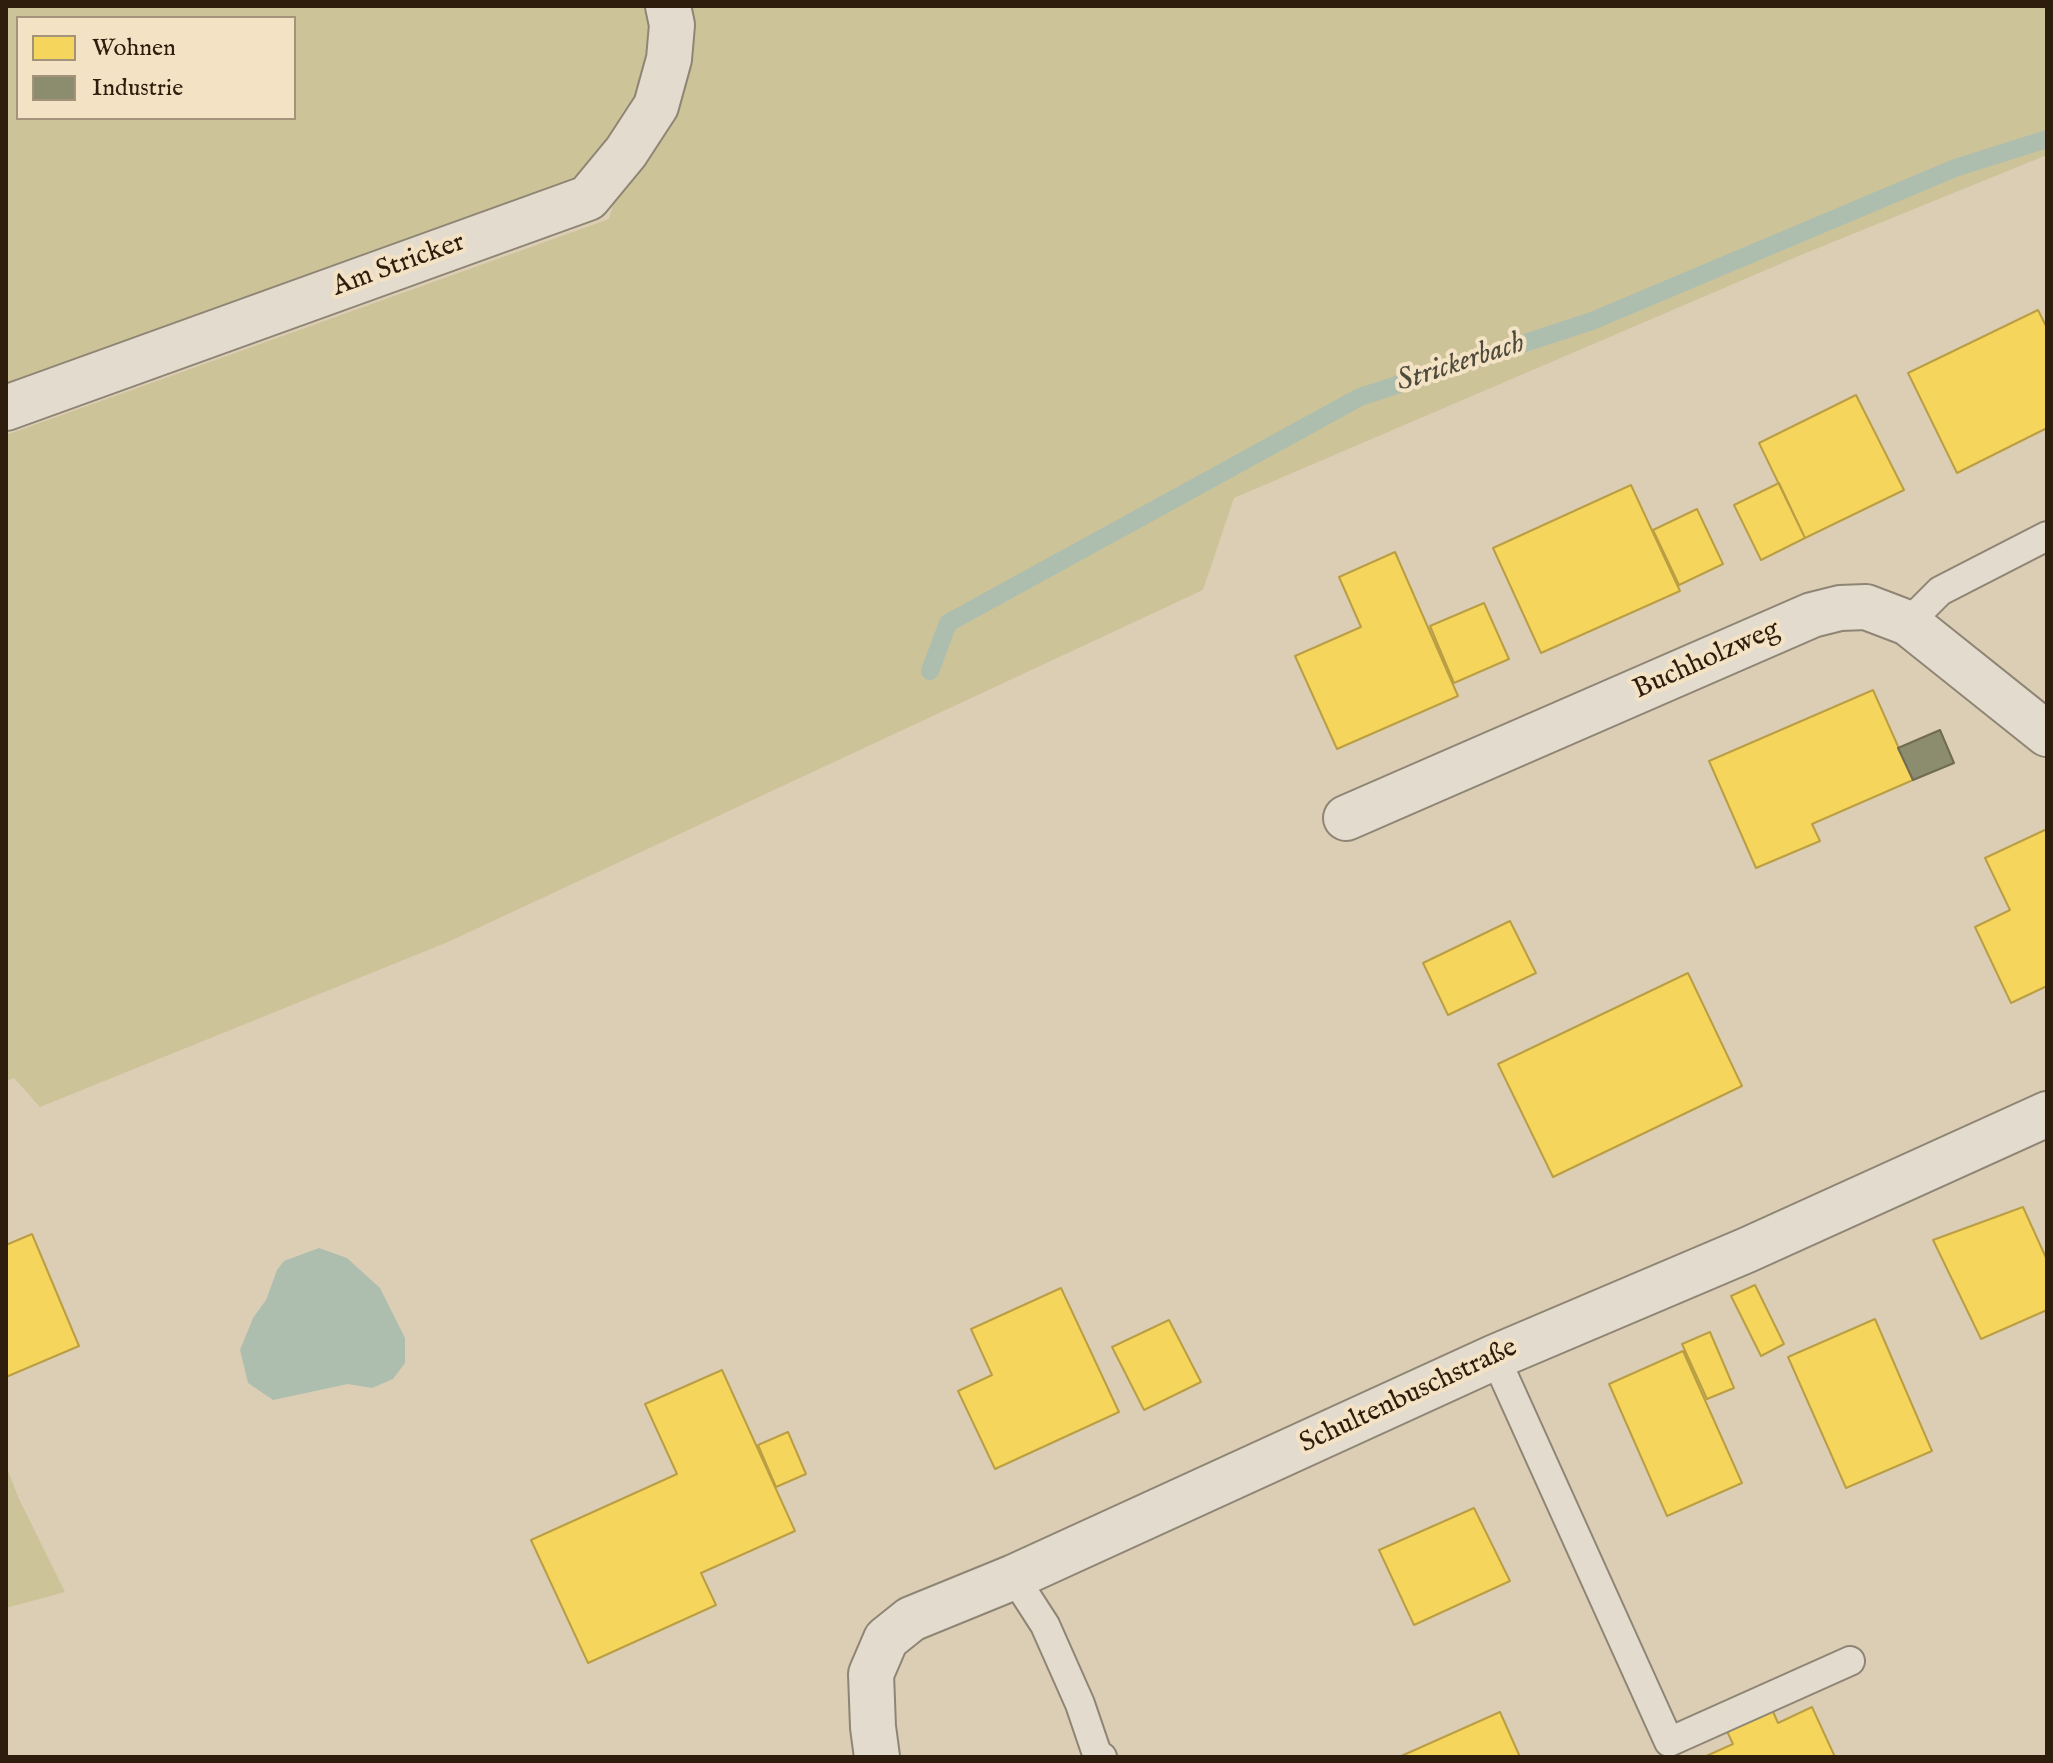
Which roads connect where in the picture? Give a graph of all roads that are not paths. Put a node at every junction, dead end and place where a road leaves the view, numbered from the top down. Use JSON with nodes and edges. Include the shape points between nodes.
{"nodes":[{"id":1,"x":668,"y":6,"type":"edge"},
{"id":2,"x":6,"y":408,"type":"edge"},
{"id":3,"x":2047,"y":536,"type":"edge"},
{"id":4,"x":1908,"y":623,"type":"junction"},
{"id":5,"x":2047,"y":734,"type":"edge"},
{"id":6,"x":1346,"y":818,"type":"dead end"},
{"id":7,"x":2047,"y":1114,"type":"edge"},
{"id":8,"x":1495,"y":1357,"type":"junction"},
{"id":9,"x":1014,"y":1577,"type":"junction"},
{"id":10,"x":1850,"y":1661,"type":"dead end"},
{"id":11,"x":877,"y":1757,"type":"edge"},
{"id":12,"x":1102,"y":1757,"type":"edge"}],
"edges":[{"from":1,"to":2,"type":"street","name":"Am Stricker","via":[[669,59],[656,106],[588,198]]},
{"from":3,"to":4,"type":"lane","via":[[1940,591]]},
{"from":4,"to":5,"type":"street","name":"Buchholzweg"},
{"from":4,"to":6,"type":"street","name":"Buchholzweg","via":[[1866,607],[1812,615]]},
{"from":7,"to":8,"type":"street","name":"Schultenbuschstraße"},
{"from":8,"to":9,"type":"street","name":"Schultenbuschstraße"},
{"from":8,"to":10,"type":"lane","via":[[1669,1742]]},
{"from":9,"to":11,"type":"street","name":"Schultenbuschstraße","via":[[911,1619],[886,1639],[871,1674]]},
{"from":9,"to":12,"type":"lane","via":[[1045,1625]]}]}
